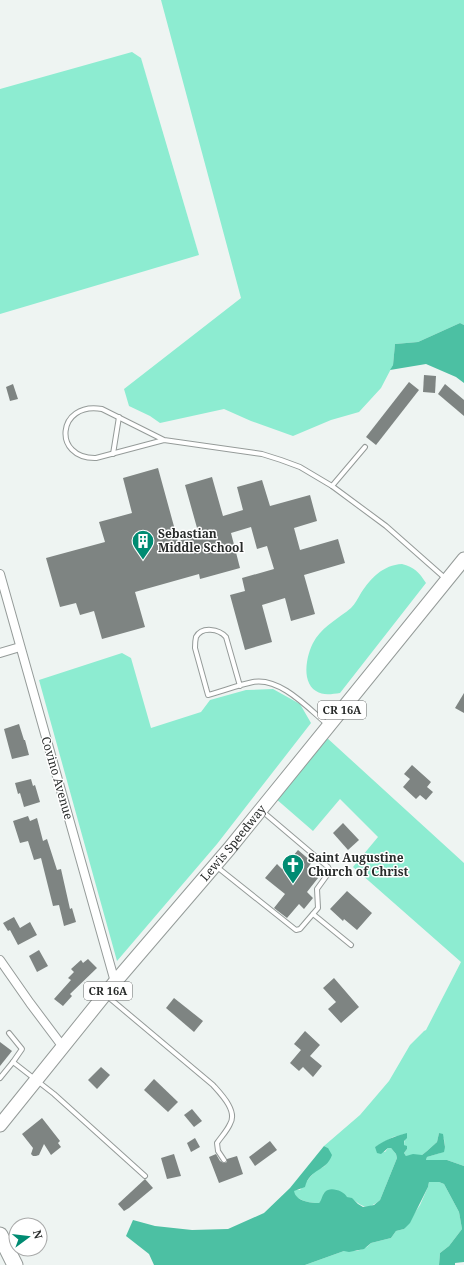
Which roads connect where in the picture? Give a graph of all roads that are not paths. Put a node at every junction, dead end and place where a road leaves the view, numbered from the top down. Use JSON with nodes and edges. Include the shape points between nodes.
{"nodes":[{"id":1,"x":119,"y":418,"type":"junction"},
{"id":2,"x":164,"y":440,"type":"junction"},
{"id":3,"x":365,"y":447,"type":"dead end"},
{"id":4,"x":114,"y":454,"type":"junction"},
{"id":5,"x":332,"y":486,"type":"junction"},
{"id":6,"x":464,"y":559,"type":"edge"},
{"id":7,"x":0,"y":574,"type":"edge"},
{"id":8,"x":448,"y":580,"type":"junction"},
{"id":9,"x":20,"y":647,"type":"junction"},
{"id":10,"x":0,"y":653,"type":"edge"},
{"id":11,"x":240,"y":686,"type":"junction"},
{"id":12,"x":329,"y":726,"type":"junction"},
{"id":13,"x":260,"y":810,"type":"junction"},
{"id":14,"x":215,"y":866,"type":"junction"},
{"id":15,"x":314,"y":914,"type":"junction"},
{"id":16,"x":351,"y":946,"type":"dead end"},
{"id":17,"x":0,"y":960,"type":"edge"},
{"id":18,"x":115,"y":982,"type":"junction"},
{"id":19,"x":105,"y":995,"type":"junction"},
{"id":20,"x":9,"y":1033,"type":"dead end"},
{"id":21,"x":63,"y":1047,"type":"junction"},
{"id":22,"x":13,"y":1062,"type":"junction"},
{"id":23,"x":0,"y":1078,"type":"edge"},
{"id":24,"x":36,"y":1081,"type":"junction"},
{"id":25,"x":0,"y":1125,"type":"edge"},
{"id":26,"x":224,"y":1160,"type":"dead end"},
{"id":27,"x":145,"y":1176,"type":"dead end"},
{"id":28,"x":0,"y":1235,"type":"edge"},
{"id":29,"x":15,"y":1265,"type":"edge"}],
"edges":[{"from":1,"to":2,"type":"lane"},
{"from":1,"to":4,"type":"lane"},
{"from":1,"to":4,"type":"lane","via":[[102,409],[85,408],[74,414],[66,427],[69,447],[80,456],[86,459]]},
{"from":2,"to":4,"type":"lane"},
{"from":2,"to":5,"type":"lane","via":[[262,454],[300,467]]},
{"from":3,"to":5,"type":"lane"},
{"from":5,"to":8,"type":"lane","via":[[386,526]]},
{"from":6,"to":8,"type":"main road","name":"Lewis Speedway","number":"CR 16A"},
{"from":7,"to":9,"type":"street","name":"Covino Avenue"},
{"from":8,"to":12,"type":"main road","name":"Lewis Speedway","number":"CR 16A"},
{"from":9,"to":10,"type":"street"},
{"from":9,"to":18,"type":"street","name":"Covino Avenue"},
{"from":11,"to":11,"type":"lane","via":[[226,637],[216,630],[200,633],[195,640],[195,648],[208,695]]},
{"from":11,"to":12,"type":"lane","via":[[258,682],[278,686]]},
{"from":12,"to":13,"type":"main road","name":"Lewis Speedway","number":"CR 16A"},
{"from":13,"to":14,"type":"main road","name":"Lewis Speedway","number":"CR 16A"},
{"from":13,"to":15,"type":"lane","via":[[329,869],[317,889],[319,906]]},
{"from":14,"to":15,"type":"lane","via":[[296,930]]},
{"from":14,"to":18,"type":"main road","name":"Lewis Speedway","number":"CR 16A"},
{"from":15,"to":16,"type":"lane"},
{"from":17,"to":21,"type":"street"},
{"from":18,"to":19,"type":"main road","name":"Lewis Speedway","number":"CR 16A"},
{"from":19,"to":21,"type":"main road","name":"Lewis Speedway","number":"CR 16A"},
{"from":19,"to":26,"type":"lane","via":[[214,1085],[225,1099],[232,1119],[217,1143],[218,1151]]},
{"from":20,"to":22,"type":"lane","via":[[22,1049]]},
{"from":21,"to":24,"type":"main road","name":"Lewis Speedway","number":"CR 16A"},
{"from":22,"to":23,"type":"lane"},
{"from":22,"to":24,"type":"lane"},
{"from":24,"to":25,"type":"main road","name":"Lewis Speedway","number":"CR 16A"},
{"from":24,"to":27,"type":"lane","via":[[54,1094]]},
{"from":28,"to":29,"type":"highway"}]}
